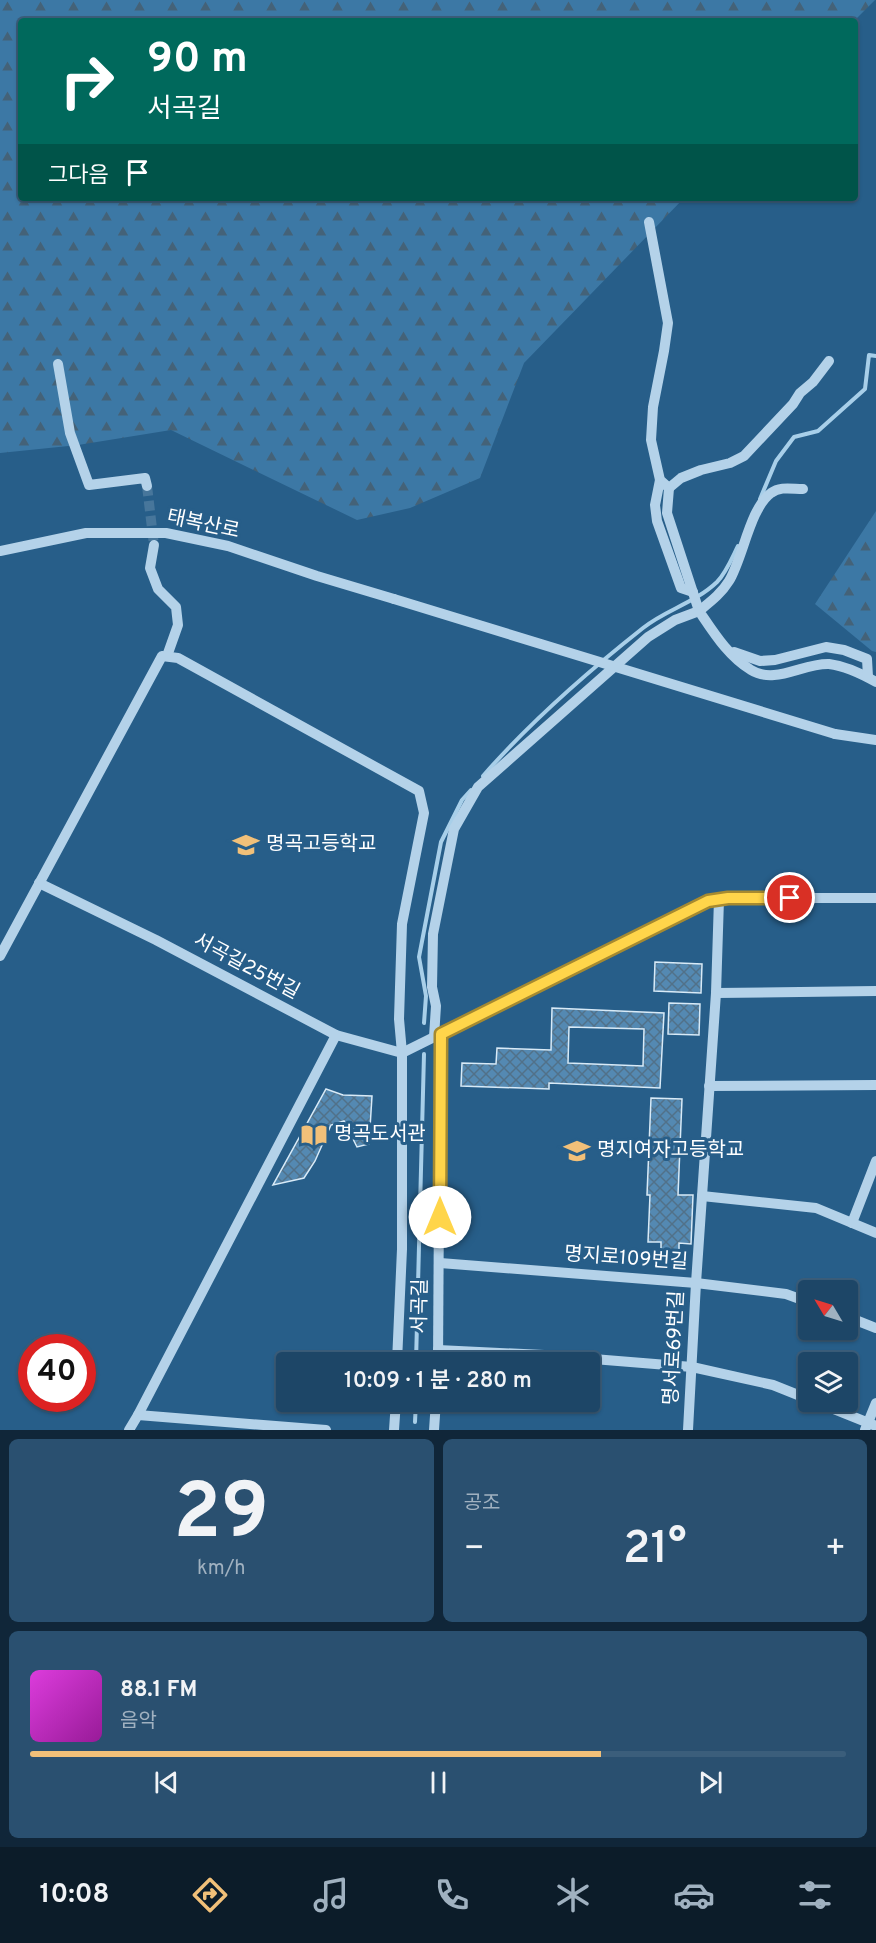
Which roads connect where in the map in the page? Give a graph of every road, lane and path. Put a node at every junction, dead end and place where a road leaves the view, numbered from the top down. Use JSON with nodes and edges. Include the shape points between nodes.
{"nodes":[{"id":1,"x":649,"y":222,"type":"dead end"},
{"id":2,"x":829,"y":361,"type":"dead end"},
{"id":3,"x":58,"y":364,"type":"dead end"},
{"id":4,"x":660,"y":480,"type":"junction"},
{"id":5,"x":147,"y":486,"type":"dead end"},
{"id":6,"x":669,"y":488,"type":"junction"},
{"id":7,"x":803,"y":489,"type":"dead end"},
{"id":8,"x":154,"y":545,"type":"tunnel mouth"},
{"id":9,"x":0,"y":551,"type":"edge"},
{"id":10,"x":693,"y":592,"type":"junction"},
{"id":11,"x":699,"y":611,"type":"junction"},
{"id":12,"x":728,"y":650,"type":"junction"},
{"id":13,"x":167,"y":656,"type":"junction"},
{"id":14,"x":872,"y":680,"type":"edge"},
{"id":15,"x":876,"y":740,"type":"edge"},
{"id":16,"x":39,"y":883,"type":"junction"},
{"id":17,"x":876,"y":898,"type":"edge"},
{"id":18,"x":719,"y":899,"type":"junction"},
{"id":19,"x":0,"y":956,"type":"edge"},
{"id":20,"x":876,"y":992,"type":"edge"},
{"id":21,"x":716,"y":993,"type":"junction"},
{"id":22,"x":336,"y":1035,"type":"junction"},
{"id":23,"x":437,"y":1035,"type":"junction"},
{"id":24,"x":402,"y":1053,"type":"junction"},
{"id":25,"x":876,"y":1085,"type":"edge"},
{"id":26,"x":709,"y":1086,"type":"junction"},
{"id":27,"x":876,"y":1161,"type":"edge"},
{"id":28,"x":702,"y":1196,"type":"junction"},
{"id":29,"x":852,"y":1223,"type":"junction"},
{"id":30,"x":876,"y":1233,"type":"edge"},
{"id":31,"x":440,"y":1263,"type":"junction"},
{"id":32,"x":696,"y":1283,"type":"junction"},
{"id":33,"x":798,"y":1298,"type":"edge"},
{"id":34,"x":858,"y":1321,"type":"edge"},
{"id":35,"x":876,"y":1328,"type":"edge"},
{"id":36,"x":438,"y":1350,"type":"joint"},
{"id":37,"x":397,"y":1352,"type":"edge"},
{"id":38,"x":692,"y":1367,"type":"junction"},
{"id":39,"x":798,"y":1395,"type":"edge"},
{"id":40,"x":876,"y":1403,"type":"edge"},
{"id":41,"x":395,"y":1412,"type":"edge"},
{"id":42,"x":436,"y":1412,"type":"edge"},
{"id":43,"x":839,"y":1412,"type":"edge"},
{"id":44,"x":138,"y":1415,"type":"junction"},
{"id":45,"x":870,"y":1426,"type":"edge"},
{"id":46,"x":129,"y":1430,"type":"edge"},
{"id":47,"x":326,"y":1430,"type":"edge"},
{"id":48,"x":394,"y":1430,"type":"edge"},
{"id":49,"x":435,"y":1430,"type":"edge"},
{"id":50,"x":688,"y":1430,"type":"edge"}],
"edges":[{"from":1,"to":4,"type":"street","via":[[668,323],[652,407],[651,440]]},
{"from":2,"to":6,"type":"street","via":[[744,456],[681,478]]},
{"from":3,"to":5,"type":"street","via":[[70,433],[89,485],[145,478]]},
{"from":4,"to":6,"type":"street"},
{"from":4,"to":10,"type":"street","via":[[655,505],[657,521],[681,588]]},
{"from":6,"to":10,"type":"street","via":[[667,513]]},
{"from":7,"to":11,"type":"street","name":"서곡길","via":[[781,488],[764,500],[730,580]]},
{"from":8,"to":13,"type":"street","via":[[150,568],[158,589],[176,607],[178,625]]},
{"from":9,"to":15,"type":"street","name":"태복산로","bridge":true,"via":[[86,533],[166,533],[228,546],[835,734]]},
{"from":10,"to":11,"type":"street"},
{"from":11,"to":12,"type":"street"},
{"from":11,"to":23,"type":"street","name":"서곡길","via":[[648,637],[478,787],[454,828],[433,934],[432,987]]},
{"from":12,"to":14,"type":"street","via":[[762,674],[776,675],[829,664]]},
{"from":12,"to":14,"type":"street","via":[[760,661],[826,647],[844,650],[867,659]]},
{"from":13,"to":16,"type":"street","via":[[162,656]]},
{"from":13,"to":24,"type":"street","via":[[178,658],[419,791],[424,813],[402,924]]},
{"from":16,"to":19,"type":"street"},
{"from":16,"to":22,"type":"street","name":"서곡길25번길"},
{"from":17,"to":18,"type":"street"},
{"from":18,"to":21,"type":"street","name":"명서로69번길"},
{"from":18,"to":23,"type":"street"},
{"from":20,"to":21,"type":"street"},
{"from":21,"to":26,"type":"street","name":"명서로69번길"},
{"from":22,"to":24,"type":"street","name":"서곡길25번길"},
{"from":22,"to":44,"type":"street"},
{"from":23,"to":24,"type":"street"},
{"from":23,"to":31,"type":"street","name":"서곡길"},
{"from":24,"to":37,"type":"street"},
{"from":25,"to":26,"type":"street"},
{"from":26,"to":28,"type":"street","name":"명서로69번길"},
{"from":27,"to":29,"type":"street"},
{"from":28,"to":29,"type":"street","via":[[816,1208]]},
{"from":28,"to":32,"type":"street","name":"명서로69번길"},
{"from":29,"to":30,"type":"street"},
{"from":31,"to":32,"type":"street","name":"명지로109번길"},
{"from":31,"to":36,"type":"street","name":"서곡길"},
{"from":32,"to":33,"type":"street","name":"명지로109번길"},
{"from":32,"to":38,"type":"street","name":"명서로69번길"},
{"from":34,"to":35,"type":"street"},
{"from":36,"to":38,"type":"street"},
{"from":38,"to":39,"type":"street","via":[[773,1385]]},
{"from":38,"to":50,"type":"street","name":"명서로69번길"},
{"from":40,"to":45,"type":"street"},
{"from":41,"to":48,"type":"street"},
{"from":42,"to":49,"type":"street"},
{"from":43,"to":45,"type":"street"},
{"from":44,"to":46,"type":"street"},
{"from":44,"to":47,"type":"street"}]}
